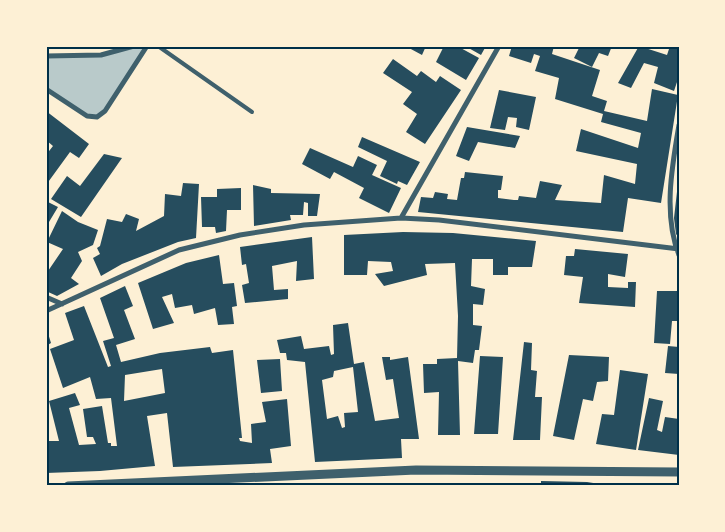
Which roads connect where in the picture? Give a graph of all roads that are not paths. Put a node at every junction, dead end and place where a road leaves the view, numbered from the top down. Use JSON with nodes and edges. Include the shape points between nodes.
{"nodes":[{"id":1,"x":134,"y":46,"type":"edge"},
{"id":2,"x":147,"y":46,"type":"edge"},
{"id":3,"x":158,"y":46,"type":"edge"},
{"id":4,"x":499,"y":46,"type":"edge"},
{"id":5,"x":46,"y":56,"type":"edge"},
{"id":6,"x":46,"y":89,"type":"edge"},
{"id":7,"x":252,"y":112,"type":"dead end"},
{"id":8,"x":679,"y":125,"type":"edge"},
{"id":9,"x":401,"y":218,"type":"junction"},
{"id":10,"x":678,"y":251,"type":"edge"},
{"id":11,"x":46,"y":297,"type":"edge"},
{"id":12,"x":62,"y":304,"type":"junction"},
{"id":13,"x":46,"y":311,"type":"edge"},
{"id":14,"x":679,"y":472,"type":"edge"},
{"id":15,"x":68,"y":486,"type":"edge"}],
"edges":[{"from":1,"to":5,"type":"street","via":[[100,55]]},
{"from":2,"to":6,"type":"street","via":[[104,111],[96,117],[87,116]]},
{"from":3,"to":7,"type":"lane"},
{"from":4,"to":9,"type":"street"},
{"from":8,"to":10,"type":"street","via":[[671,191],[672,235]]},
{"from":9,"to":10,"type":"street"},
{"from":9,"to":12,"type":"street","via":[[304,225],[240,235],[179,250]]},
{"from":11,"to":12,"type":"street"},
{"from":12,"to":13,"type":"street"},
{"from":14,"to":15,"type":"street","via":[[416,470]]}]}
